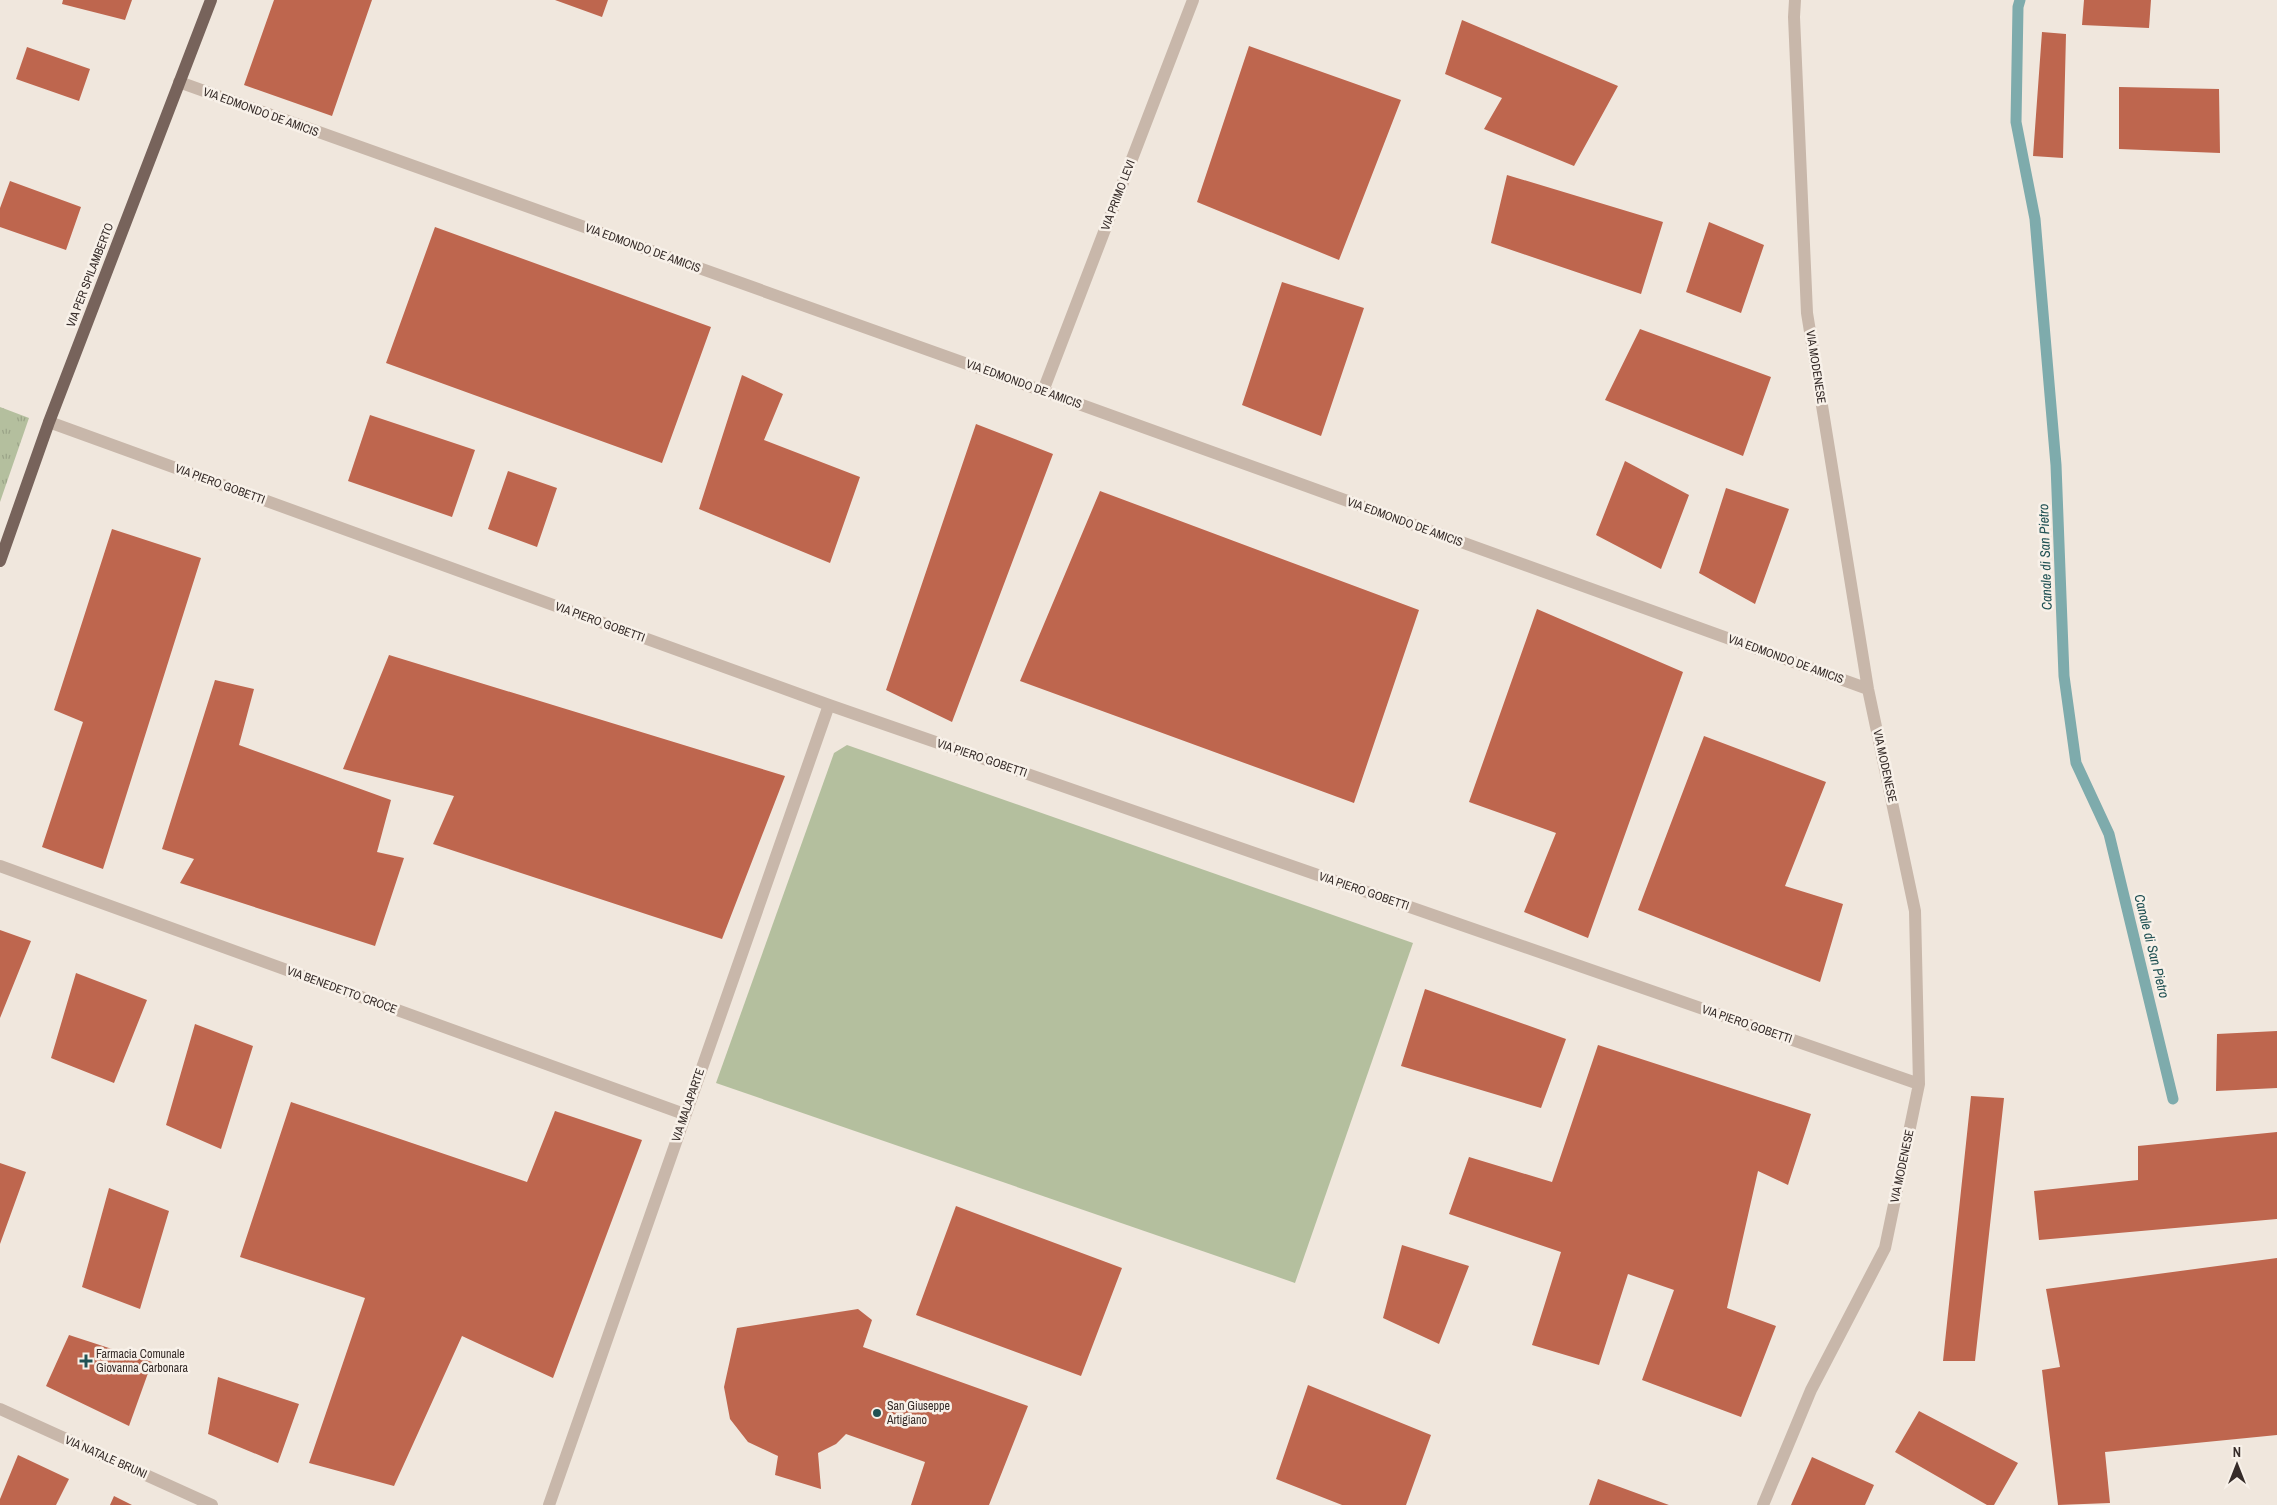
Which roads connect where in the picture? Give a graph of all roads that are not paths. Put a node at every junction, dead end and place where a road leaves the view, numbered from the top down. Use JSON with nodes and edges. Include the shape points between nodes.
{"nodes":[{"id":1,"x":211,"y":0,"type":"edge"},
{"id":2,"x":1192,"y":0,"type":"edge"},
{"id":3,"x":1796,"y":0,"type":"edge"},
{"id":4,"x":179,"y":82,"type":"junction"},
{"id":5,"x":1043,"y":391,"type":"junction"},
{"id":6,"x":49,"y":422,"type":"junction"},
{"id":7,"x":0,"y":561,"type":"edge"},
{"id":8,"x":1868,"y":689,"type":"junction"},
{"id":9,"x":829,"y":705,"type":"junction"},
{"id":10,"x":0,"y":866,"type":"edge"},
{"id":11,"x":1919,"y":1084,"type":"junction"},
{"id":12,"x":684,"y":1114,"type":"junction"},
{"id":13,"x":0,"y":1409,"type":"edge"},
{"id":14,"x":212,"y":1505,"type":"edge"},
{"id":15,"x":549,"y":1505,"type":"edge"},
{"id":16,"x":1763,"y":1505,"type":"edge"}],
"edges":[{"from":1,"to":4,"type":"main road","name":"VIA PER SPILAMBERTO"},
{"from":2,"to":5,"type":"street","name":"VIA PRIMO LEVI"},
{"from":3,"to":8,"type":"street","name":"VIA MODENESE","via":[[1794,17],[1807,313]]},
{"from":4,"to":5,"type":"street","name":"VIA EDMONDO DE AMICIS"},
{"from":4,"to":6,"type":"main road","name":"VIA PER SPILAMBERTO"},
{"from":5,"to":8,"type":"street","name":"VIA EDMONDO DE AMICIS"},
{"from":6,"to":7,"type":"main road","name":"VIA PER SPILAMBERTO"},
{"from":6,"to":9,"type":"street","name":"VIA PIERO GOBETTI"},
{"from":8,"to":11,"type":"street","name":"VIA MODENESE","via":[[1915,911]]},
{"from":9,"to":11,"type":"street","name":"VIA PIERO GOBETTI"},
{"from":9,"to":12,"type":"street","name":"VIA MALAPARTE"},
{"from":10,"to":12,"type":"street","name":"VIA BENEDETTO CROCE"},
{"from":11,"to":16,"type":"street","name":"VIA MODENESE","via":[[1885,1248],[1812,1390]]},
{"from":12,"to":15,"type":"street","name":"VIA MALAPARTE"},
{"from":13,"to":14,"type":"street","name":"VIA NATALE BRUNI"}]}
